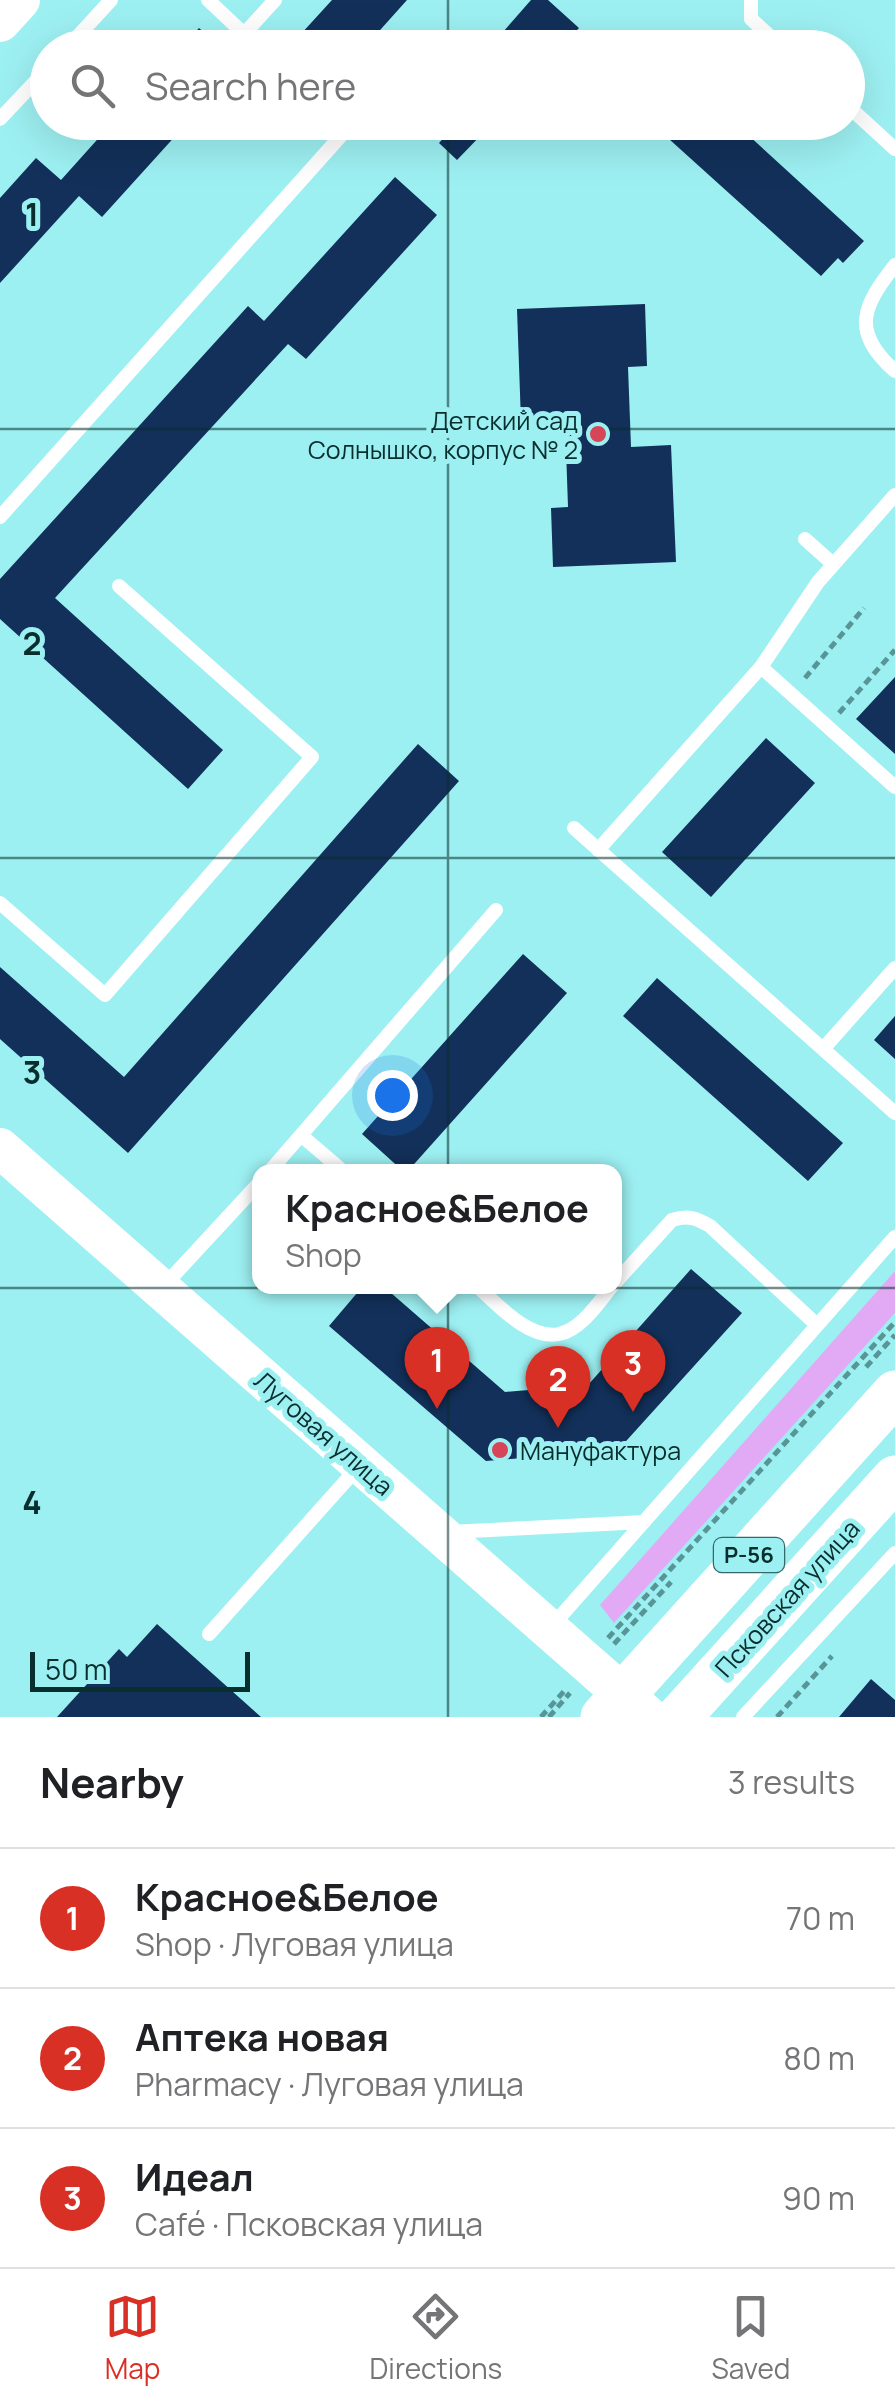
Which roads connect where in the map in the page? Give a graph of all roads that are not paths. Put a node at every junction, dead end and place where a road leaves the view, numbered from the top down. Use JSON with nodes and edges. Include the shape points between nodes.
{"nodes":[{"id":1,"x":20,"y":0,"type":"edge"},
{"id":2,"x":110,"y":0,"type":"edge"},
{"id":3,"x":208,"y":0,"type":"edge"},
{"id":4,"x":274,"y":0,"type":"edge"},
{"id":5,"x":751,"y":0,"type":"edge"},
{"id":6,"x":0,"y":22,"type":"edge"},
{"id":7,"x":82,"y":30,"type":"edge"},
{"id":8,"x":240,"y":30,"type":"edge"},
{"id":9,"x":248,"y":30,"type":"edge"},
{"id":10,"x":763,"y":30,"type":"edge"},
{"id":11,"x":30,"y":88,"type":"edge"},
{"id":12,"x":0,"y":120,"type":"edge"},
{"id":13,"x":865,"y":122,"type":"edge"},
{"id":14,"x":337,"y":140,"type":"edge"},
{"id":15,"x":895,"y":149,"type":"edge"},
{"id":16,"x":895,"y":265,"type":"edge"},
{"id":17,"x":895,"y":371,"type":"edge"},
{"id":18,"x":895,"y":495,"type":"edge"},
{"id":19,"x":0,"y":517,"type":"edge"},
{"id":20,"x":805,"y":538,"type":"dead end"},
{"id":21,"x":833,"y":564,"type":"junction"},
{"id":22,"x":119,"y":586,"type":"dead end"},
{"id":23,"x":760,"y":667,"type":"junction"},
{"id":24,"x":895,"y":787,"type":"edge"},
{"id":25,"x":574,"y":828,"type":"dead end"},
{"id":26,"x":598,"y":850,"type":"junction"},
{"id":27,"x":0,"y":902,"type":"edge"},
{"id":28,"x":496,"y":910,"type":"dead end"},
{"id":29,"x":895,"y":968,"type":"edge"},
{"id":30,"x":823,"y":1050,"type":"junction"},
{"id":31,"x":895,"y":1113,"type":"edge"},
{"id":32,"x":302,"y":1136,"type":"junction"},
{"id":33,"x":0,"y":1148,"type":"edge"},
{"id":34,"x":276,"y":1164,"type":"edge"},
{"id":35,"x":335,"y":1164,"type":"edge"},
{"id":36,"x":252,"y":1191,"type":"edge"},
{"id":37,"x":895,"y":1237,"type":"edge"},
{"id":38,"x":622,"y":1276,"type":"edge"},
{"id":39,"x":161,"y":1289,"type":"junction"},
{"id":40,"x":486,"y":1294,"type":"edge"},
{"id":41,"x":606,"y":1294,"type":"edge"},
{"id":42,"x":816,"y":1325,"type":"junction"},
{"id":43,"x":895,"y":1394,"type":"edge"},
{"id":44,"x":361,"y":1465,"type":"junction"},
{"id":45,"x":895,"y":1478,"type":"edge"},
{"id":46,"x":644,"y":1522,"type":"junction"},
{"id":47,"x":439,"y":1533,"type":"junction"},
{"id":48,"x":893,"y":1559,"type":"edge"},
{"id":49,"x":550,"y":1630,"type":"junction"},
{"id":50,"x":209,"y":1634,"type":"dead end"},
{"id":51,"x":625,"y":1709,"type":"edge"},
{"id":52,"x":679,"y":1717,"type":"edge"},
{"id":53,"x":743,"y":1717,"type":"edge"}],
"edges":[{"from":1,"to":6,"type":"main road"},
{"from":2,"to":7,"type":"lane"},
{"from":3,"to":8,"type":"lane"},
{"from":4,"to":9,"type":"lane"},
{"from":5,"to":10,"type":"lane","via":[[751,19]]},
{"from":11,"to":12,"type":"lane"},
{"from":13,"to":15,"type":"lane"},
{"from":14,"to":19,"type":"lane"},
{"from":16,"to":17,"type":"lane","via":[[865,312],[869,340]]},
{"from":18,"to":21,"type":"lane"},
{"from":20,"to":21,"type":"lane"},
{"from":21,"to":23,"type":"lane"},
{"from":22,"to":27,"type":"lane","via":[[312,758],[105,996]]},
{"from":23,"to":24,"type":"lane"},
{"from":23,"to":26,"type":"lane"},
{"from":25,"to":26,"type":"lane"},
{"from":26,"to":30,"type":"lane"},
{"from":28,"to":32,"type":"lane"},
{"from":29,"to":30,"type":"lane"},
{"from":30,"to":31,"type":"lane"},
{"from":32,"to":34,"type":"lane"},
{"from":32,"to":35,"type":"lane"},
{"from":33,"to":39,"type":"main road","name":"Луговая улица"},
{"from":36,"to":39,"type":"lane"},
{"from":37,"to":42,"type":"lane"},
{"from":38,"to":42,"type":"lane","via":[[672,1220],[695,1217]]},
{"from":39,"to":44,"type":"main road","name":"Луговая улица"},
{"from":40,"to":41,"type":"lane","via":[[518,1323],[558,1334],[576,1326]]},
{"from":42,"to":46,"type":"lane"},
{"from":43,"to":51,"type":"main road","number":"Р-56"},
{"from":44,"to":47,"type":"main road","name":"Луговая улица"},
{"from":44,"to":50,"type":"lane"},
{"from":45,"to":52,"type":"main road","name":"Псковская улица"},
{"from":46,"to":47,"type":"lane"},
{"from":46,"to":49,"type":"lane"},
{"from":47,"to":49,"type":"main road","name":"Луговая улица"},
{"from":48,"to":53,"type":"lane"},
{"from":49,"to":51,"type":"main road","name":"Луговая улица"}]}
